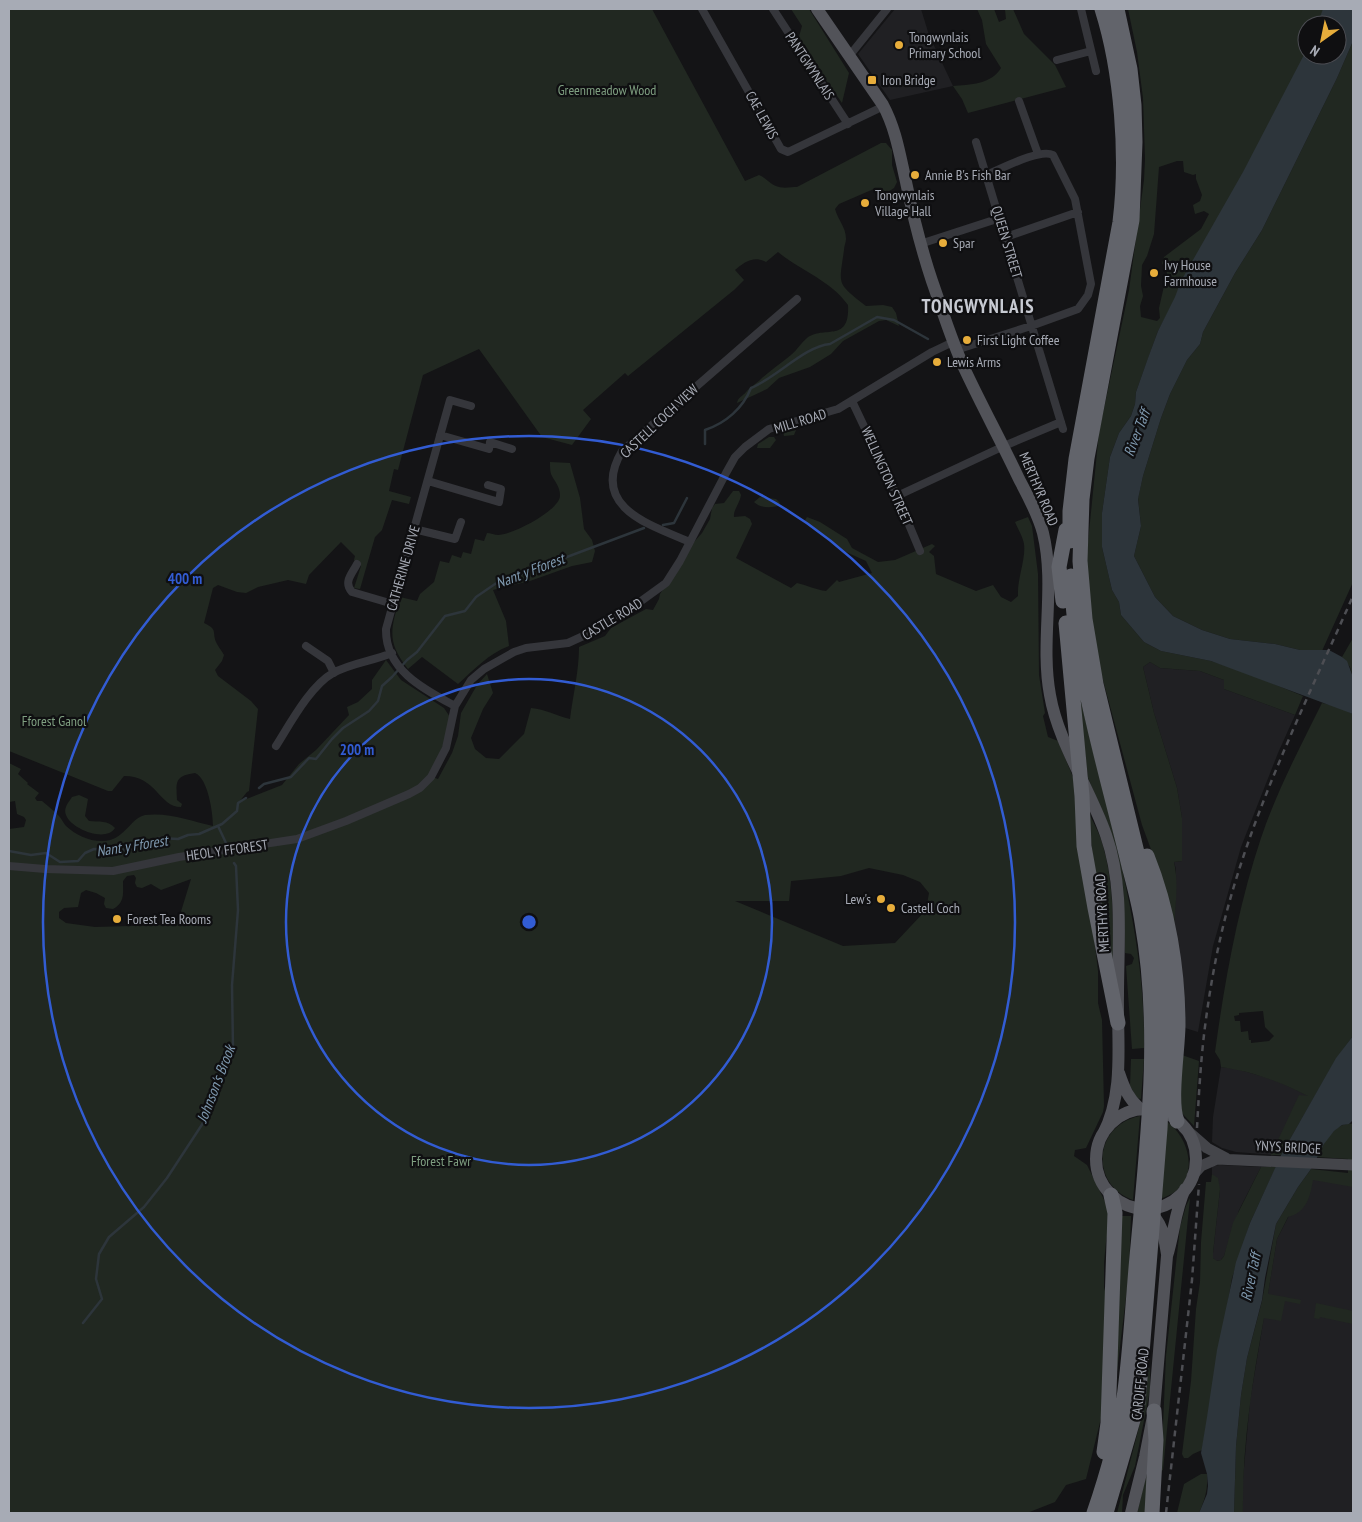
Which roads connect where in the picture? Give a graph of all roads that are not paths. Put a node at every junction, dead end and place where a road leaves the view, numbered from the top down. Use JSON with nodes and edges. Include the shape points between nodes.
{"nodes":[{"id":1,"x":702,"y":9,"type":"edge"},
{"id":2,"x":773,"y":9,"type":"edge"},
{"id":3,"x":817,"y":9,"type":"edge"},
{"id":4,"x":887,"y":9,"type":"edge"},
{"id":5,"x":1081,"y":9,"type":"edge"},
{"id":6,"x":1102,"y":9,"type":"edge"},
{"id":7,"x":1117,"y":9,"type":"edge"},
{"id":8,"x":1091,"y":51,"type":"junction"},
{"id":9,"x":850,"y":55,"type":"junction"},
{"id":10,"x":1057,"y":60,"type":"dead end"},
{"id":11,"x":1096,"y":71,"type":"dead end"},
{"id":12,"x":1019,"y":101,"type":"dead end"},
{"id":13,"x":884,"y":106,"type":"junction"},
{"id":14,"x":848,"y":124,"type":"junction"},
{"id":15,"x":976,"y":142,"type":"dead end"},
{"id":16,"x":1038,"y":154,"type":"junction"},
{"id":17,"x":986,"y":175,"type":"junction"},
{"id":18,"x":1078,"y":212,"type":"junction"},
{"id":19,"x":1000,"y":218,"type":"junction"},
{"id":20,"x":1006,"y":237,"type":"junction"},
{"id":21,"x":920,"y":244,"type":"junction"},
{"id":22,"x":796,"y":299,"type":"dead end"},
{"id":23,"x":1031,"y":326,"type":"junction"},
{"id":24,"x":954,"y":346,"type":"junction"},
{"id":25,"x":852,"y":401,"type":"junction"},
{"id":26,"x":471,"y":406,"type":"dead end"},
{"id":27,"x":440,"y":435,"type":"junction"},
{"id":28,"x":1004,"y":446,"type":"junction"},
{"id":29,"x":512,"y":449,"type":"dead end"},
{"id":30,"x":428,"y":481,"type":"junction"},
{"id":31,"x":488,"y":485,"type":"dead end"},
{"id":32,"x":897,"y":496,"type":"junction"},
{"id":33,"x":1070,"y":512,"type":"junction"},
{"id":34,"x":461,"y":522,"type":"dead end"},
{"id":35,"x":414,"y":529,"type":"junction"},
{"id":36,"x":690,"y":542,"type":"junction"},
{"id":37,"x":920,"y":551,"type":"dead end"},
{"id":38,"x":357,"y":564,"type":"dead end"},
{"id":39,"x":393,"y":604,"type":"junction"},
{"id":40,"x":306,"y":646,"type":"dead end"},
{"id":41,"x":392,"y":653,"type":"junction"},
{"id":42,"x":334,"y":672,"type":"junction"},
{"id":43,"x":455,"y":706,"type":"junction"},
{"id":44,"x":276,"y":746,"type":"dead end"},
{"id":45,"x":431,"y":776,"type":"joint"},
{"id":46,"x":1128,"y":811,"type":"junction"},
{"id":47,"x":9,"y":866,"type":"edge"},
{"id":48,"x":1118,"y":1023,"type":"junction"},
{"id":49,"x":1118,"y":1070,"type":"junction"},
{"id":50,"x":1140,"y":1109,"type":"junction"},
{"id":51,"x":1175,"y":1120,"type":"junction"},
{"id":52,"x":1103,"y":1134,"type":"junction"},
{"id":53,"x":1228,"y":1159,"type":"junction"},
{"id":54,"x":1351,"y":1166,"type":"edge"},
{"id":55,"x":1192,"y":1176,"type":"junction"},
{"id":56,"x":1185,"y":1189,"type":"junction"},
{"id":57,"x":1111,"y":1195,"type":"junction"},
{"id":58,"x":1158,"y":1213,"type":"junction"},
{"id":59,"x":1167,"y":1256,"type":"junction"},
{"id":60,"x":1154,"y":1412,"type":"junction"},
{"id":61,"x":1103,"y":1488,"type":"junction"},
{"id":62,"x":1094,"y":1513,"type":"edge"},
{"id":63,"x":1106,"y":1513,"type":"edge"},
{"id":64,"x":1131,"y":1513,"type":"edge"},
{"id":65,"x":1152,"y":1513,"type":"edge"}],
"edges":[{"from":1,"to":14,"type":"street","name":"CAE LEWIS","via":[[781,149],[788,152]]},
{"from":2,"to":14,"type":"street","name":"PANTGWYNLAIS"},
{"from":3,"to":9,"type":"main road","name":"MERTHYR ROAD"},
{"from":4,"to":9,"type":"street"},
{"from":5,"to":8,"type":"street"},
{"from":6,"to":33,"type":"highway","via":[[1120,99],[1123,199],[1082,424]]},
{"from":7,"to":46,"type":"highway","via":[[1134,105],[1136,142],[1132,220],[1087,458],[1080,561],[1085,619],[1096,684]]},
{"from":8,"to":10,"type":"street"},
{"from":8,"to":11,"type":"street"},
{"from":9,"to":13,"type":"main road","name":"MERTHYR ROAD"},
{"from":12,"to":16,"type":"street"},
{"from":13,"to":14,"type":"street","name":"CAE LEWIS"},
{"from":13,"to":21,"type":"main road","name":"MERTHYR ROAD","via":[[897,141]]},
{"from":15,"to":17,"type":"street","name":"QUEEN STREET"},
{"from":16,"to":17,"type":"street"},
{"from":16,"to":18,"type":"street","name":"MILL ROAD","via":[[1048,152],[1053,155]]},
{"from":17,"to":19,"type":"street","name":"QUEEN STREET"},
{"from":18,"to":20,"type":"street"},
{"from":18,"to":23,"type":"street","name":"MILL ROAD","via":[[1091,284],[1088,295],[1078,310]]},
{"from":19,"to":20,"type":"street","name":"QUEEN STREET"},
{"from":19,"to":21,"type":"street"},
{"from":20,"to":23,"type":"street","name":"QUEEN STREET"},
{"from":21,"to":24,"type":"main road","name":"MERTHYR ROAD"},
{"from":22,"to":36,"type":"street","name":"CASTELL COCH VIEW","via":[[622,451],[617,460],[614,489],[623,507],[640,521]]},
{"from":23,"to":24,"type":"street","name":"MILL ROAD"},
{"from":23,"to":28,"type":"street","name":"QUEEN STREET","via":[[1062,425]]},
{"from":24,"to":25,"type":"street","name":"MILL ROAD","via":[[932,352]]},
{"from":24,"to":28,"type":"main road","name":"MERTHYR ROAD"},
{"from":25,"to":32,"type":"street","name":"WELLINGTON STREET"},
{"from":25,"to":36,"type":"street","name":"MILL ROAD","via":[[838,409],[770,429],[745,447],[735,457]]},
{"from":26,"to":27,"type":"street","name":"CATHERINE DRIVE","via":[[450,400]]},
{"from":27,"to":29,"type":"street","via":[[489,449],[490,442]]},
{"from":27,"to":30,"type":"street","name":"CATHERINE DRIVE"},
{"from":28,"to":32,"type":"street"},
{"from":28,"to":48,"type":"main road","name":"MERTHYR ROAD","via":[[1043,533],[1047,558],[1046,664],[1050,697],[1060,729],[1106,834],[1116,876]]},
{"from":30,"to":31,"type":"street","via":[[499,502],[501,489]]},
{"from":30,"to":35,"type":"street","name":"CATHERINE DRIVE"},
{"from":32,"to":37,"type":"street","name":"WELLINGTON STREET"},
{"from":33,"to":48,"type":"highway","via":[[1059,567],[1084,846]]},
{"from":33,"to":61,"type":"highway","via":[[1073,615],[1096,730],[1142,920],[1153,1030],[1148,1144],[1124,1397]]},
{"from":34,"to":35,"type":"street","via":[[455,539]]},
{"from":35,"to":39,"type":"street","name":"CATHERINE DRIVE"},
{"from":36,"to":43,"type":"street","name":"CASTLE ROAD","via":[[672,574],[658,590],[579,639],[526,648],[484,669],[471,680]]},
{"from":38,"to":39,"type":"street","via":[[347,587],[352,592]]},
{"from":39,"to":41,"type":"street","name":"CATHERINE DRIVE","via":[[386,629]]},
{"from":40,"to":42,"type":"street","via":[[328,661]]},
{"from":41,"to":42,"type":"street"},
{"from":41,"to":43,"type":"street","name":"CATHERINE DRIVE","via":[[416,683]]},
{"from":42,"to":44,"type":"street","via":[[302,705]]},
{"from":43,"to":45,"type":"street","name":"CASTLE ROAD","via":[[446,748]]},
{"from":45,"to":47,"type":"street","name":"HEOL Y FFOREST","via":[[409,794],[296,839],[113,871]]},
{"from":46,"to":51,"type":"highway","via":[[1154,876],[1171,950],[1178,1025]]},
{"from":46,"to":63,"type":"highway","via":[[1158,951],[1164,1035],[1160,1130],[1138,1403]]},
{"from":48,"to":49,"type":"main road","name":"MERTHYR ROAD"},
{"from":49,"to":50,"type":"main road","name":"MERTHYR ROAD","via":[[1125,1091]]},
{"from":49,"to":52,"type":"main road","name":"MERTHYR ROAD","via":[[1110,1118]]},
{"from":50,"to":51,"type":"main road","via":[[1153,1109]]},
{"from":50,"to":52,"type":"main road","via":[[1118,1118]]},
{"from":51,"to":53,"type":"main road","name":"YNYS BRIDGE","via":[[1207,1148]]},
{"from":51,"to":55,"type":"main road","via":[[1193,1142]]},
{"from":52,"to":57,"type":"main road","via":[[1097,1148],[1097,1165],[1100,1179]]},
{"from":53,"to":54,"type":"main road","name":"YNYS BRIDGE"},
{"from":53,"to":55,"type":"main road","name":"YNYS BRIDGE","via":[[1206,1163]]},
{"from":55,"to":56,"type":"main road"},
{"from":56,"to":58,"type":"main road"},
{"from":56,"to":59,"type":"main road","name":"CARDIFF ROAD"},
{"from":57,"to":58,"type":"main road","via":[[1122,1203]]},
{"from":57,"to":61,"type":"highway","via":[[1115,1213]]},
{"from":58,"to":59,"type":"main road","name":"CARDIFF ROAD"},
{"from":59,"to":60,"type":"main road","name":"CARDIFF ROAD"},
{"from":60,"to":64,"type":"main road","name":"CARDIFF ROAD"},
{"from":60,"to":65,"type":"highway","via":[[1156,1440]]},
{"from":61,"to":62,"type":"highway"}]}
